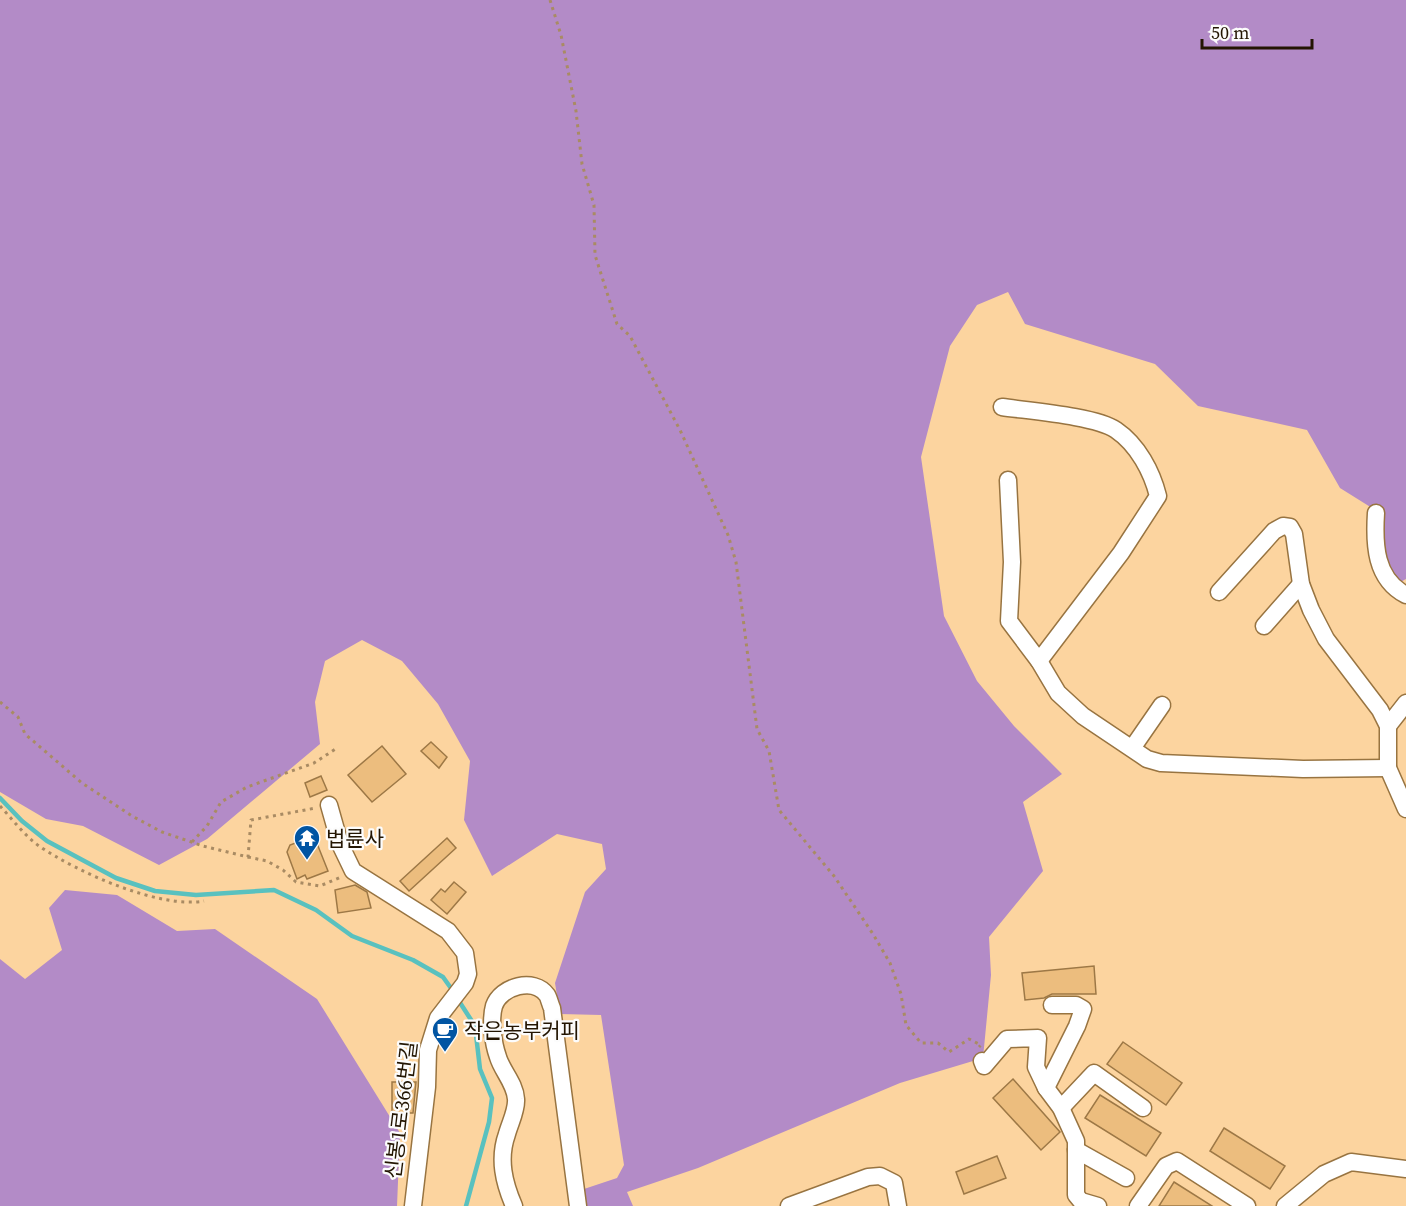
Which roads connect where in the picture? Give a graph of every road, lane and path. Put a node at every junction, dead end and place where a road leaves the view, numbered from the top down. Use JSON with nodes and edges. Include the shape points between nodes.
{"nodes":[{"id":1,"x":550,"y":0,"type":"edge"},
{"id":2,"x":1002,"y":407,"type":"dead end"},
{"id":3,"x":1008,"y":480,"type":"dead end"},
{"id":4,"x":1376,"y":513,"type":"dead end"},
{"id":5,"x":1301,"y":584,"type":"junction"},
{"id":6,"x":1219,"y":592,"type":"dead end"},
{"id":7,"x":1406,"y":595,"type":"edge"},
{"id":8,"x":1264,"y":626,"type":"dead end"},
{"id":9,"x":1039,"y":660,"type":"junction"},
{"id":10,"x":0,"y":702,"type":"edge"},
{"id":11,"x":1406,"y":704,"type":"edge"},
{"id":12,"x":1162,"y":705,"type":"dead end"},
{"id":13,"x":1388,"y":726,"type":"junction"},
{"id":14,"x":1133,"y":747,"type":"junction"},
{"id":15,"x":338,"y":748,"type":"dead end"},
{"id":16,"x":1388,"y":768,"type":"junction"},
{"id":17,"x":329,"y":805,"type":"joint"},
{"id":18,"x":0,"y":807,"type":"edge"},
{"id":19,"x":1406,"y":809,"type":"edge"},
{"id":20,"x":192,"y":842,"type":"junction"},
{"id":21,"x":248,"y":857,"type":"junction"},
{"id":22,"x":353,"y":871,"type":"junction"},
{"id":23,"x":204,"y":901,"type":"dead end"},
{"id":24,"x":1052,"y":1005,"type":"dead end"},
{"id":25,"x":980,"y":1056,"type":"joint"},
{"id":26,"x":1046,"y":1088,"type":"junction"},
{"id":27,"x":1061,"y":1108,"type":"junction"},
{"id":28,"x":1143,"y":1108,"type":"dead end"},
{"id":29,"x":1076,"y":1150,"type":"junction"},
{"id":30,"x":1406,"y":1169,"type":"edge"},
{"id":31,"x":1126,"y":1178,"type":"dead end"},
{"id":32,"x":1292,"y":1201,"type":"edge"},
{"id":33,"x":412,"y":1206,"type":"edge"},
{"id":34,"x":514,"y":1206,"type":"edge"},
{"id":35,"x":578,"y":1206,"type":"edge"},
{"id":36,"x":789,"y":1206,"type":"edge"},
{"id":37,"x":898,"y":1206,"type":"edge"},
{"id":38,"x":1098,"y":1206,"type":"edge"},
{"id":39,"x":1138,"y":1206,"type":"edge"},
{"id":40,"x":1247,"y":1206,"type":"edge"}],
"edges":[{"from":1,"to":25,"type":"path","via":[[561,35],[582,164],[594,205],[595,255],[617,324],[630,336],[680,430],[715,502],[736,562],[757,729],[769,751],[779,810],[834,876],[873,934],[890,963],[906,1025],[921,1043],[938,1043],[949,1052],[969,1039],[981,1045]]},
{"from":2,"to":9,"type":"street","via":[[1098,423],[1116,430],[1147,465],[1158,496],[1114,562]]},
{"from":3,"to":9,"type":"street","via":[[1012,562],[1009,621]]},
{"from":4,"to":7,"type":"street","via":[[1378,557],[1387,581]]},
{"from":5,"to":6,"type":"street","via":[[1294,534],[1290,527],[1282,526]]},
{"from":5,"to":8,"type":"street"},
{"from":5,"to":13,"type":"street","via":[[1326,639]]},
{"from":9,"to":14,"type":"street","via":[[1058,693],[1083,716]]},
{"from":10,"to":20,"type":"path","via":[[18,717],[25,734],[82,783],[132,816]]},
{"from":11,"to":13,"type":"street"},
{"from":12,"to":14,"type":"street"},
{"from":13,"to":16,"type":"street"},
{"from":14,"to":16,"type":"street","via":[[1147,759],[1180,766]]},
{"from":15,"to":20,"type":"path","via":[[314,763],[247,787],[221,802]]},
{"from":16,"to":19,"type":"street"},
{"from":17,"to":21,"type":"path","via":[[251,820]]},
{"from":17,"to":22,"type":"street"},
{"from":18,"to":23,"type":"path","via":[[40,846],[131,891],[157,900]]},
{"from":20,"to":21,"type":"path"},
{"from":21,"to":22,"type":"path","via":[[267,861],[296,882],[320,886]]},
{"from":22,"to":33,"type":"street","name":"신봉1로366번길","via":[[447,932],[460,944],[467,962],[465,983],[438,1018],[428,1050]]},
{"from":24,"to":26,"type":"street","via":[[1080,1006],[1083,1013]]},
{"from":25,"to":26,"type":"street","via":[[984,1066],[1007,1038],[1038,1038],[1036,1067]]},
{"from":26,"to":27,"type":"street"},
{"from":27,"to":28,"type":"street","via":[[1094,1073]]},
{"from":27,"to":29,"type":"street","via":[[1073,1131]]},
{"from":29,"to":31,"type":"street"},
{"from":29,"to":38,"type":"street","via":[[1076,1195],[1081,1201]]},
{"from":30,"to":32,"type":"street","via":[[1351,1162],[1324,1174]]},
{"from":34,"to":35,"type":"street","via":[[505,1183],[502,1154],[516,1097],[498,1058],[493,1023],[494,1005],[503,993],[526,985],[537,986],[547,995],[552,1008]]},
{"from":36,"to":37,"type":"street","via":[[880,1176],[894,1183]]},
{"from":39,"to":40,"type":"street","via":[[1166,1166],[1177,1161]]}]}
